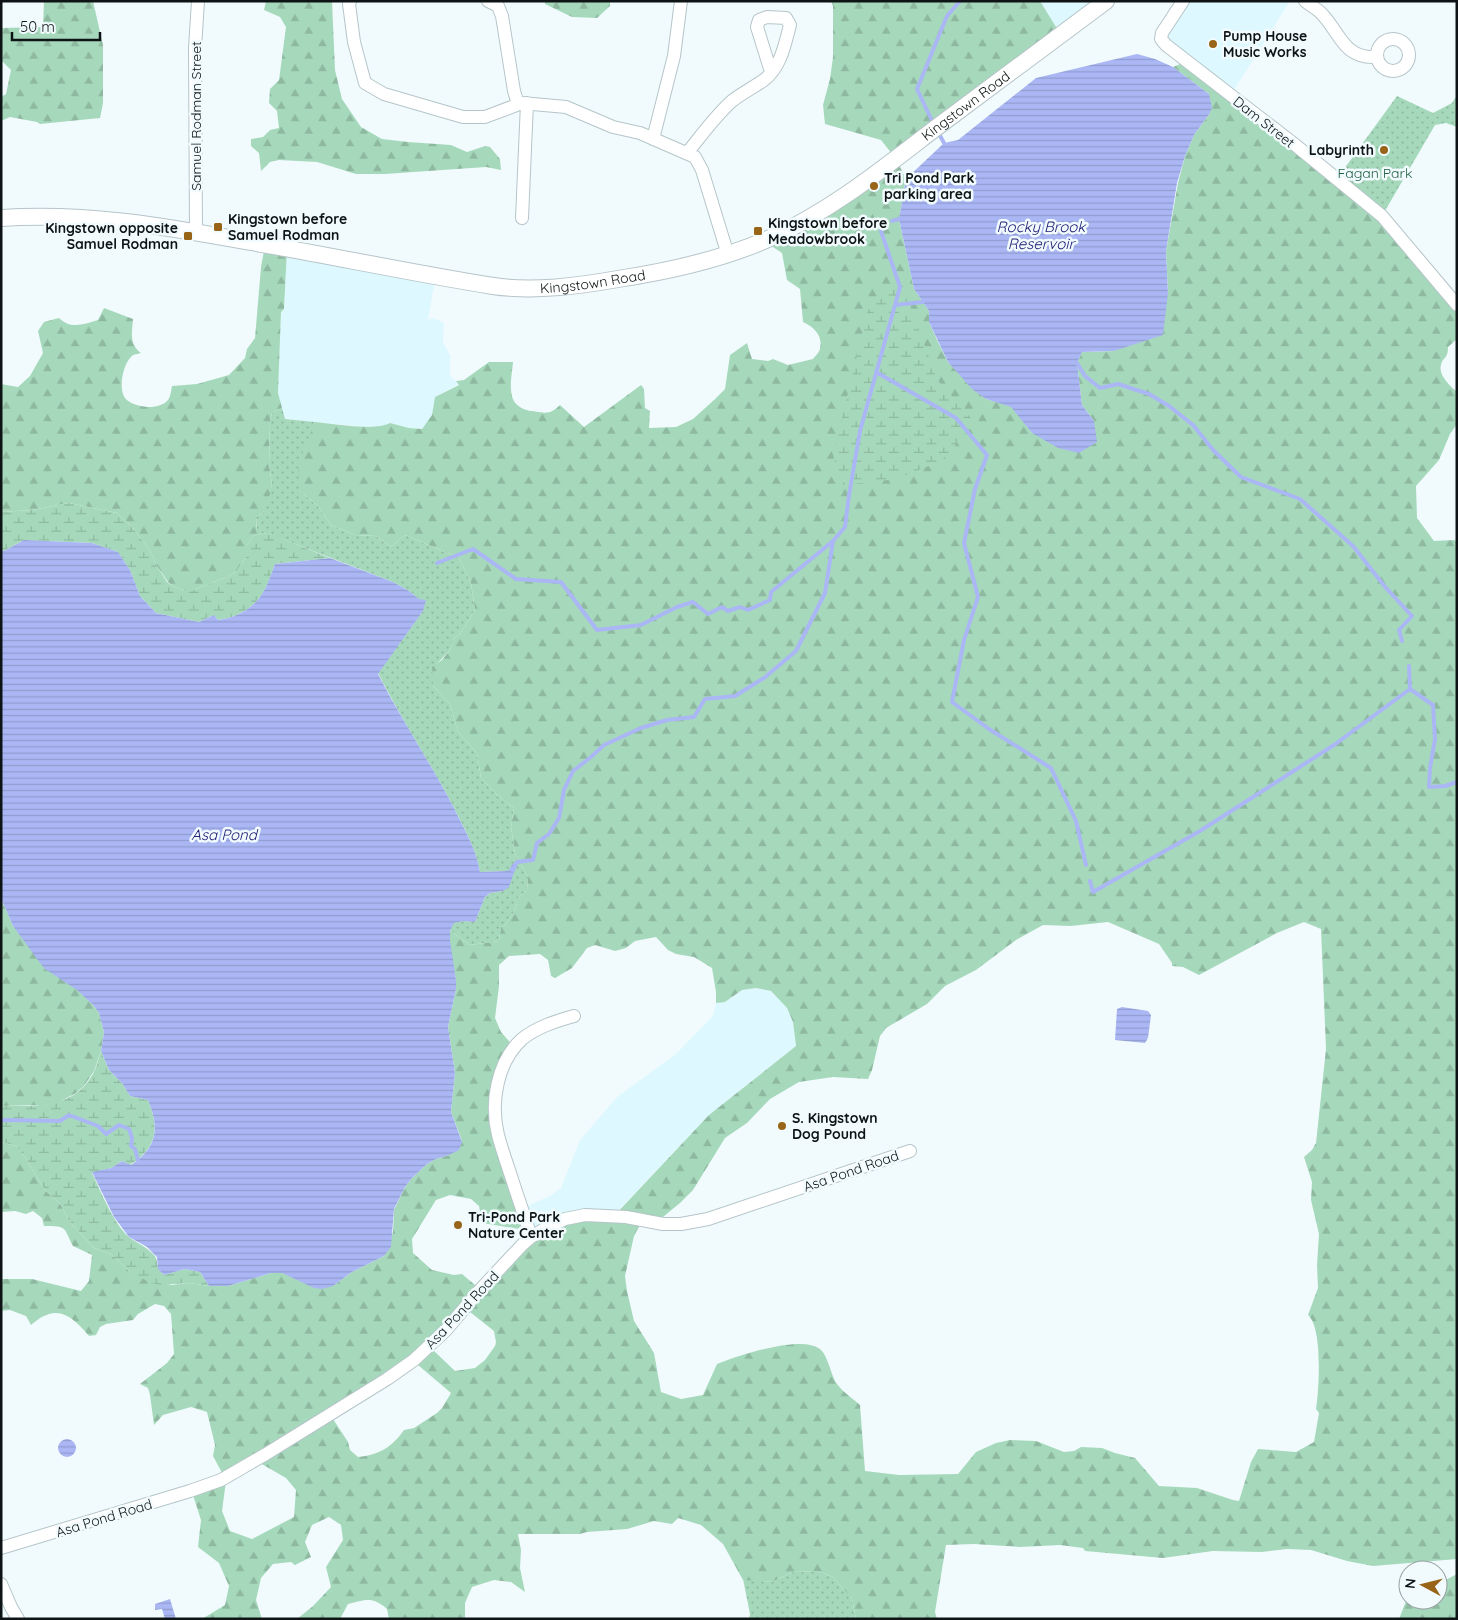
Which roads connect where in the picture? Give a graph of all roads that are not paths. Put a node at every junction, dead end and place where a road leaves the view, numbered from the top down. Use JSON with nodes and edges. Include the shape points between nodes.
{"nodes":[{"id":1,"x":198,"y":1,"type":"edge"},
{"id":2,"x":350,"y":1,"type":"edge"},
{"id":3,"x":488,"y":1,"type":"edge"},
{"id":4,"x":681,"y":1,"type":"edge"},
{"id":5,"x":1106,"y":1,"type":"edge"},
{"id":6,"x":1183,"y":1,"type":"edge"},
{"id":7,"x":1305,"y":1,"type":"edge"},
{"id":8,"x":1376,"y":57,"type":"dead end"},
{"id":9,"x":771,"y":72,"type":"dead end"},
{"id":10,"x":523,"y":104,"type":"junction"},
{"id":11,"x":653,"y":138,"type":"junction"},
{"id":12,"x":687,"y":153,"type":"junction"},
{"id":13,"x":1,"y":218,"type":"edge"},
{"id":14,"x":522,"y":218,"type":"dead end"},
{"id":15,"x":196,"y":232,"type":"junction"},
{"id":16,"x":728,"y":255,"type":"junction"},
{"id":17,"x":1457,"y":305,"type":"edge"},
{"id":18,"x":574,"y":1016,"type":"dead end"},
{"id":19,"x":910,"y":1151,"type":"dead end"},
{"id":20,"x":531,"y":1237,"type":"junction"},
{"id":21,"x":1,"y":1548,"type":"edge"},
{"id":22,"x":1,"y":1584,"type":"edge"},
{"id":23,"x":18,"y":1619,"type":"edge"}],
"edges":[{"from":1,"to":15,"type":"street","name":"Samuel Rodman Street","via":[[195,48]]},
{"from":2,"to":10,"type":"street","via":[[354,42],[364,83],[384,94],[463,117],[485,117]]},
{"from":3,"to":10,"type":"street","via":[[498,6],[502,16],[514,91]]},
{"from":4,"to":11,"type":"street","via":[[674,56]]},
{"from":5,"to":16,"type":"main road","name":"Kingstown Road","via":[[863,184],[770,238]]},
{"from":6,"to":17,"type":"street","name":"Dam Street","via":[[1162,33],[1161,39],[1166,45],[1382,216]]},
{"from":7,"to":8,"type":"street","via":[[1321,13],[1355,54]]},
{"from":9,"to":12,"type":"street","via":[[732,101]]},
{"from":10,"to":11,"type":"street","via":[[566,106],[613,127]]},
{"from":10,"to":14,"type":"street"},
{"from":11,"to":12,"type":"street"},
{"from":12,"to":16,"type":"street","via":[[695,157],[702,170]]},
{"from":13,"to":15,"type":"main road","name":"Kingstown Road","via":[[80,217]]},
{"from":15,"to":16,"type":"main road","name":"Kingstown Road","via":[[497,286],[526,288],[619,279]]},
{"from":18,"to":20,"type":"street","via":[[554,1022],[523,1039],[503,1066],[498,1083],[495,1100],[497,1134]]},
{"from":19,"to":20,"type":"street","name":"Asa Pond Road","via":[[708,1219],[663,1224],[626,1217],[585,1215],[565,1219]]},
{"from":20,"to":21,"type":"street","name":"Asa Pond Road","via":[[446,1330],[414,1360],[266,1454],[221,1480],[190,1491]]},
{"from":22,"to":23,"type":"street"}]}
